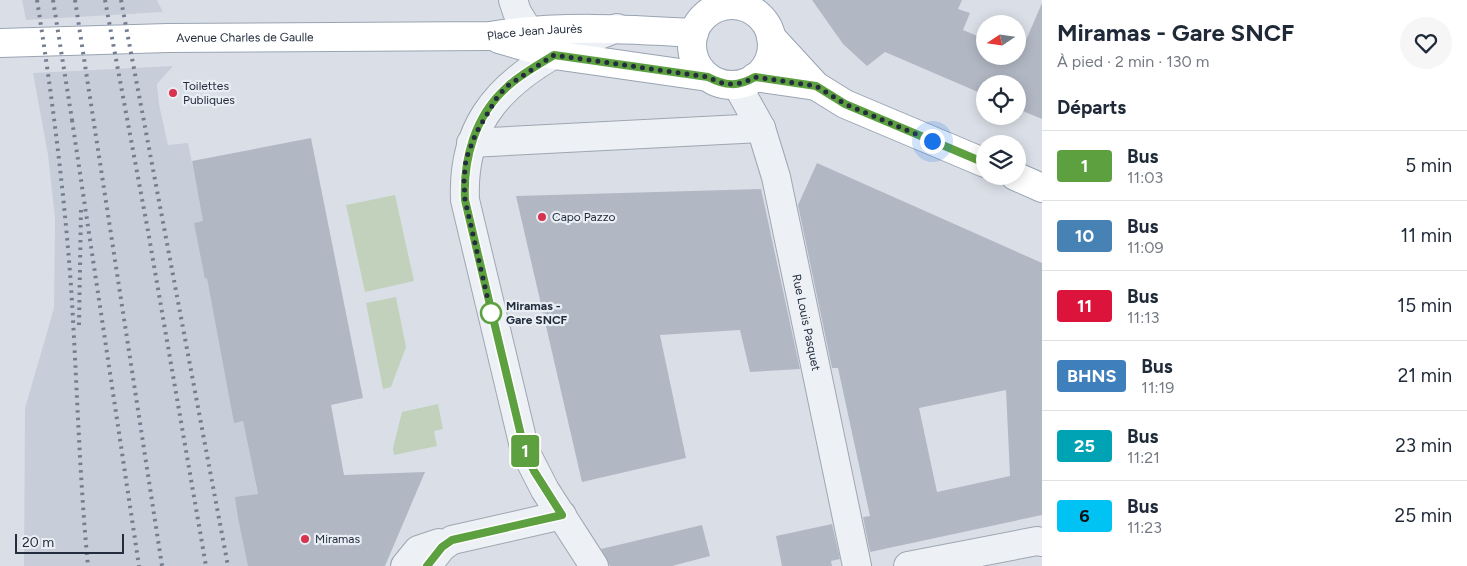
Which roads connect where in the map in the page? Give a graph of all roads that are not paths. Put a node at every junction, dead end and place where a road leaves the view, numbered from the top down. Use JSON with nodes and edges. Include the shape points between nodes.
{"nodes":[{"id":1,"x":513,"y":0,"type":"edge"},
{"id":2,"x":756,"y":7,"type":"edge"},
{"id":3,"x":704,"y":15,"type":"edge"},
{"id":4,"x":617,"y":28,"type":"junction"},
{"id":5,"x":528,"y":30,"type":"junction"},
{"id":6,"x":490,"y":36,"type":"junction"},
{"id":7,"x":771,"y":37,"type":"junction"},
{"id":8,"x":0,"y":43,"type":"edge"},
{"id":9,"x":554,"y":55,"type":"junction"},
{"id":10,"x":708,"y":77,"type":"junction"},
{"id":11,"x":746,"y":81,"type":"junction"},
{"id":12,"x":816,"y":86,"type":"junction"},
{"id":13,"x":760,"y":128,"type":"junction"},
{"id":14,"x":471,"y":142,"type":"junction"},
{"id":15,"x":976,"y":159,"type":"edge"},
{"id":16,"x":1026,"y":181,"type":"edge"},
{"id":17,"x":1042,"y":188,"type":"edge"},
{"id":18,"x":562,"y":515,"type":"junction"},
{"id":19,"x":452,"y":540,"type":"junction"},
{"id":20,"x":1042,"y":542,"type":"edge"},
{"id":21,"x":405,"y":566,"type":"edge"},
{"id":22,"x":427,"y":566,"type":"edge"},
{"id":23,"x":594,"y":566,"type":"edge"},
{"id":24,"x":857,"y":566,"type":"edge"},
{"id":25,"x":908,"y":566,"type":"edge"}],
"edges":[{"from":1,"to":5,"type":"street"},
{"from":2,"to":3,"type":"main road","via":[[733,5]]},
{"from":2,"to":7,"type":"main road"},
{"from":3,"to":4,"type":"main road","name":"Place Jean Jaurès"},
{"from":3,"to":10,"type":"main road","via":[[692,45],[694,57]]},
{"from":4,"to":5,"type":"main road","name":"Place Jean Jaurès"},
{"from":4,"to":9,"type":"street","name":"Place Jean Jaurès"},
{"from":5,"to":6,"type":"main road","name":"Place Jean Jaurès"},
{"from":6,"to":8,"type":"main road","name":"Avenue Charles de Gaulle","via":[[168,38]]},
{"from":6,"to":9,"type":"main road","name":"Place Jean Jaurès"},
{"from":7,"to":11,"type":"main road","via":[[769,60],[764,70]]},
{"from":7,"to":12,"type":"main road"},
{"from":9,"to":10,"type":"main road","name":"Place Jean Jaurès"},
{"from":9,"to":14,"type":"street","via":[[506,87],[480,123]]},
{"from":10,"to":11,"type":"main road","via":[[719,83]]},
{"from":11,"to":12,"type":"main road"},
{"from":11,"to":13,"type":"street","name":"Rue Louis Pasquet"},
{"from":12,"to":15,"type":"main road","via":[[845,104]]},
{"from":13,"to":14,"type":"street"},
{"from":13,"to":24,"type":"street","name":"Rue Louis Pasquet","via":[[776,177]]},
{"from":14,"to":18,"type":"street","via":[[464,180],[465,200],[525,452]]},
{"from":16,"to":17,"type":"main road"},
{"from":18,"to":19,"type":"street"},
{"from":18,"to":23,"type":"street"},
{"from":19,"to":21,"type":"street","via":[[418,550]]},
{"from":19,"to":22,"type":"street"},
{"from":20,"to":25,"type":"street"}]}
